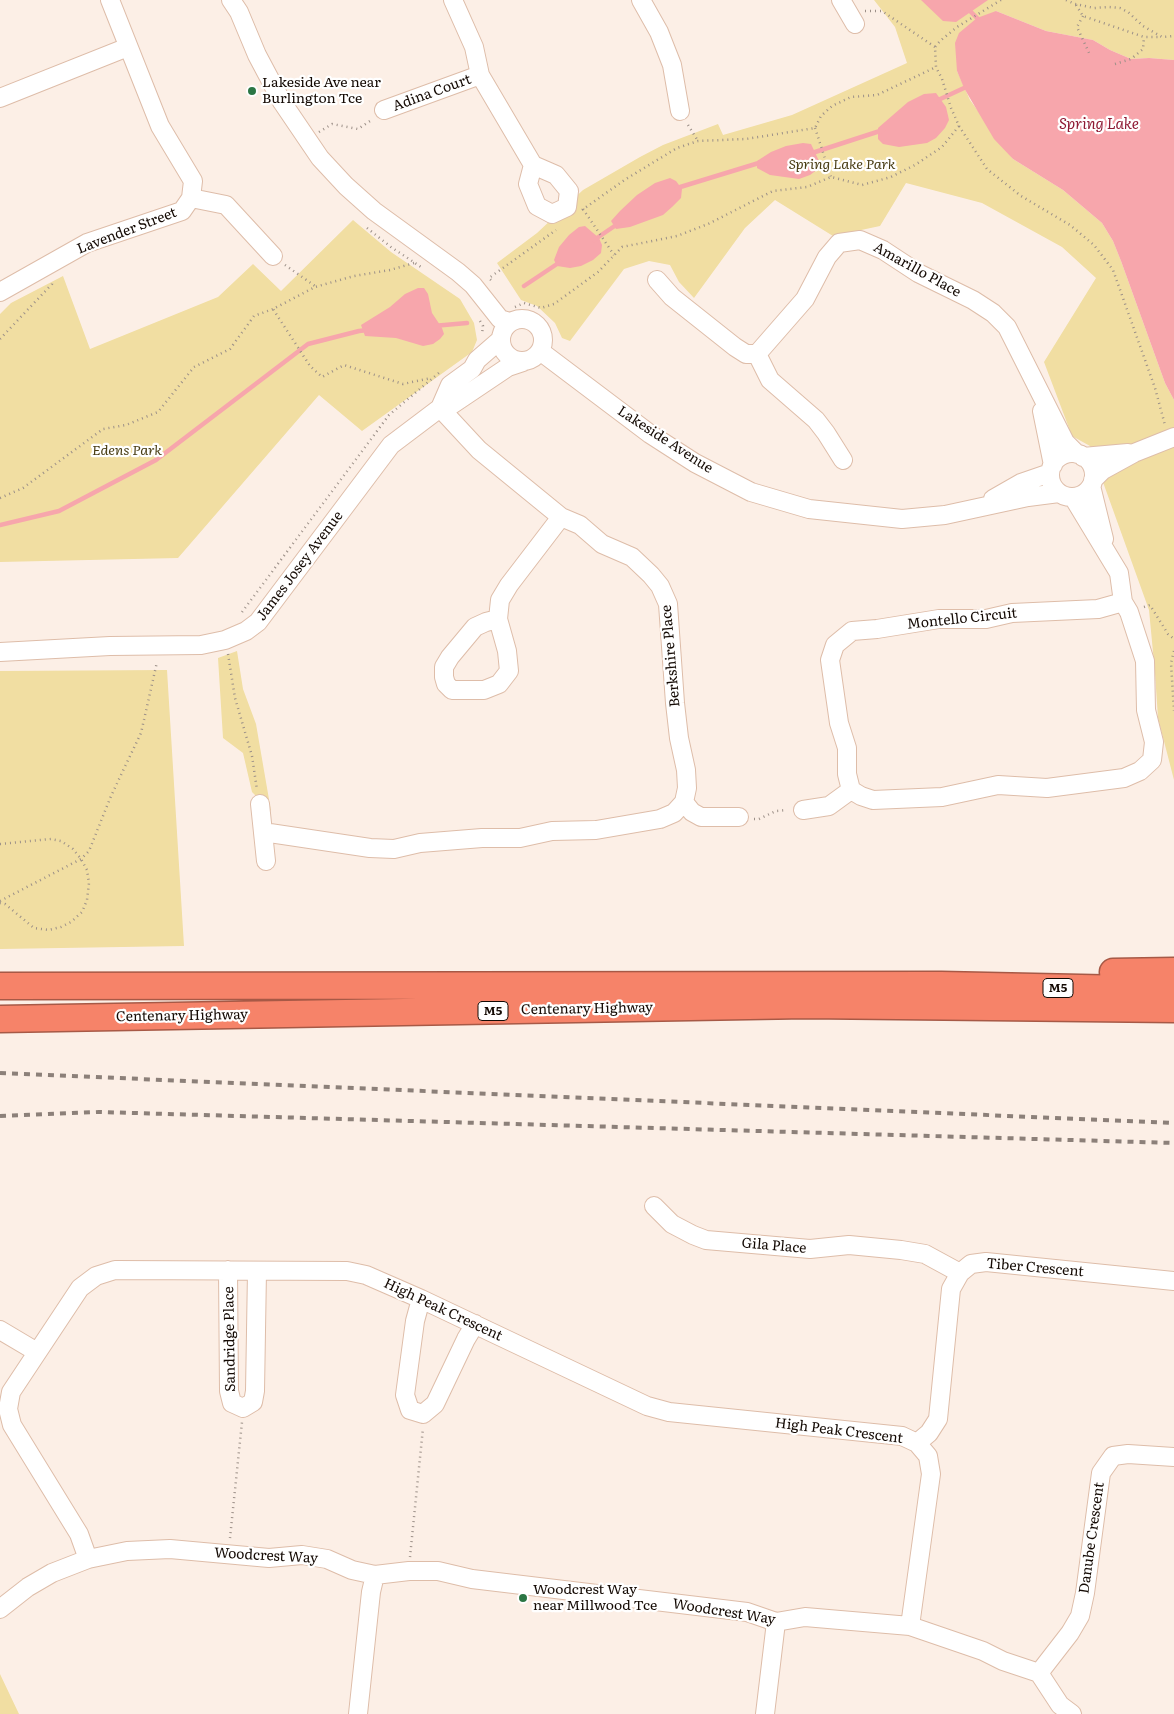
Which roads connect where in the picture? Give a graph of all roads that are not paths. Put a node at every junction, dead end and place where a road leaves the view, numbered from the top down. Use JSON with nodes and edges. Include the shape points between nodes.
{"nodes":[{"id":1,"x":110,"y":0,"type":"edge"},
{"id":2,"x":453,"y":0,"type":"edge"},
{"id":3,"x":641,"y":0,"type":"edge"},
{"id":4,"x":236,"y":4,"type":"edge"},
{"id":5,"x":128,"y":47,"type":"junction"},
{"id":6,"x":480,"y":75,"type":"junction"},
{"id":7,"x":0,"y":98,"type":"edge"},
{"id":8,"x":384,"y":110,"type":"road end"},
{"id":9,"x":680,"y":111,"type":"road end"},
{"id":10,"x":534,"y":165,"type":"dead end"},
{"id":11,"x":191,"y":198,"type":"junction"},
{"id":12,"x":273,"y":256,"type":"road end"},
{"id":13,"x":657,"y":280,"type":"dead end"},
{"id":14,"x":0,"y":292,"type":"edge"},
{"id":15,"x":511,"y":315,"type":"junction"},
{"id":16,"x":500,"y":340,"type":"junction"},
{"id":17,"x":540,"y":351,"type":"junction"},
{"id":18,"x":757,"y":354,"type":"junction"},
{"id":19,"x":523,"y":362,"type":"junction"},
{"id":20,"x":1036,"y":385,"type":"junction"},
{"id":21,"x":440,"y":408,"type":"junction"},
{"id":22,"x":1171,"y":438,"type":"edge"},
{"id":23,"x":1134,"y":453,"type":"junction"},
{"id":24,"x":1080,"y":455,"type":"junction"},
{"id":25,"x":843,"y":460,"type":"dead end"},
{"id":26,"x":1051,"y":469,"type":"junction"},
{"id":27,"x":1092,"y":483,"type":"junction"},
{"id":28,"x":1066,"y":495,"type":"junction"},
{"id":29,"x":980,"y":507,"type":"junction"},
{"id":30,"x":561,"y":517,"type":"junction"},
{"id":31,"x":1110,"y":559,"type":"junction"},
{"id":32,"x":1126,"y":607,"type":"junction"},
{"id":33,"x":498,"y":620,"type":"dead end"},
{"id":34,"x":0,"y":652,"type":"edge"},
{"id":35,"x":851,"y":790,"type":"junction"},
{"id":36,"x":684,"y":802,"type":"junction"},
{"id":37,"x":260,"y":804,"type":"road end"},
{"id":38,"x":803,"y":810,"type":"road end"},
{"id":39,"x":738,"y":817,"type":"road end"},
{"id":40,"x":263,"y":832,"type":"junction"},
{"id":41,"x":266,"y":861,"type":"dead end"},
{"id":42,"x":1174,"y":970,"type":"edge"},
{"id":43,"x":941,"y":985,"type":"junction"},
{"id":44,"x":0,"y":986,"type":"edge"},
{"id":45,"x":1174,"y":990,"type":"edge"},
{"id":46,"x":1174,"y":1009,"type":"edge"},
{"id":47,"x":0,"y":1019,"type":"edge"},
{"id":48,"x":654,"y":1206,"type":"dead end"},
{"id":49,"x":228,"y":1270,"type":"junction"},
{"id":50,"x":257,"y":1271,"type":"junction"},
{"id":51,"x":960,"y":1274,"type":"junction"},
{"id":52,"x":1174,"y":1281,"type":"edge"},
{"id":53,"x":421,"y":1299,"type":"junction"},
{"id":54,"x":475,"y":1324,"type":"junction"},
{"id":55,"x":0,"y":1330,"type":"edge"},
{"id":56,"x":37,"y":1352,"type":"junction"},
{"id":57,"x":917,"y":1443,"type":"junction"},
{"id":58,"x":1174,"y":1457,"type":"edge"},
{"id":59,"x":88,"y":1559,"type":"junction"},
{"id":60,"x":375,"y":1575,"type":"junction"},
{"id":61,"x":2,"y":1606,"type":"edge"},
{"id":62,"x":776,"y":1622,"type":"junction"},
{"id":63,"x":910,"y":1626,"type":"junction"},
{"id":64,"x":1039,"y":1672,"type":"junction"},
{"id":65,"x":358,"y":1714,"type":"edge"},
{"id":66,"x":765,"y":1714,"type":"edge"},
{"id":67,"x":1072,"y":1714,"type":"edge"}],
"edges":[{"from":1,"to":5,"type":"street","name":"Lavender Street"},
{"from":2,"to":6,"type":"street","via":[[474,47]]},
{"from":3,"to":9,"type":"street","via":[[672,65]]},
{"from":4,"to":15,"type":"street","via":[[257,55],[282,102],[326,165],[374,211],[473,285],[500,318]]},
{"from":5,"to":7,"type":"street"},
{"from":5,"to":11,"type":"street","name":"Lavender Street","via":[[160,126],[193,181]]},
{"from":6,"to":8,"type":"street","name":"Adina Court"},
{"from":6,"to":10,"type":"street"},
{"from":11,"to":12,"type":"street","via":[[226,205]]},
{"from":11,"to":14,"type":"street","name":"Lavender Street","via":[[182,212],[87,244]]},
{"from":13,"to":18,"type":"street","via":[[672,297],[735,347],[746,354]]},
{"from":15,"to":16,"type":"street"},
{"from":15,"to":17,"type":"street","via":[[536,325],[543,338]]},
{"from":16,"to":19,"type":"street","via":[[510,359]]},
{"from":16,"to":21,"type":"street","name":"James Josey Avenue","via":[[477,360],[472,369],[450,385]]},
{"from":17,"to":19,"type":"street"},
{"from":17,"to":29,"type":"street","name":"Lakeside Avenue","via":[[650,434],[695,463],[751,492],[810,508],[902,519]]},
{"from":18,"to":20,"type":"street","name":"Amarillo Place","via":[[805,299],[827,257],[839,243],[860,240],[993,313],[1007,327]]},
{"from":18,"to":25,"type":"street","via":[[770,380],[816,420]]},
{"from":19,"to":21,"type":"street","name":"James Josey Avenue","via":[[508,367],[450,406]]},
{"from":20,"to":24,"type":"street","name":"Amarillo Place","via":[[1065,442]]},
{"from":20,"to":26,"type":"street","name":"Amarillo Place","via":[[1050,446]]},
{"from":21,"to":30,"type":"street","name":"Berkshire Place","via":[[479,450]]},
{"from":21,"to":34,"type":"street","name":"James Josey Avenue","via":[[392,446],[258,622],[246,631],[201,646],[110,646]]},
{"from":22,"to":23,"type":"street"},
{"from":23,"to":24,"type":"street"},
{"from":23,"to":27,"type":"street","via":[[1104,470]]},
{"from":24,"to":26,"type":"street","via":[[1063,455]]},
{"from":24,"to":27,"type":"street","via":[[1092,466]]},
{"from":26,"to":28,"type":"street","via":[[1054,488]]},
{"from":26,"to":29,"type":"street","name":"Lakeside Avenue"},
{"from":27,"to":28,"type":"street","via":[[1080,496]]},
{"from":27,"to":31,"type":"street"},
{"from":28,"to":29,"type":"street","name":"Lakeside Avenue","via":[[1028,497]]},
{"from":28,"to":31,"type":"street","via":[[1095,532]]},
{"from":30,"to":33,"type":"street","via":[[509,585],[500,600]]},
{"from":30,"to":36,"type":"street","name":"Berkshire Place","via":[[580,525],[602,544],[632,557],[660,586],[668,604],[674,703],[686,770]]},
{"from":31,"to":32,"type":"street","via":[[1119,573]]},
{"from":32,"to":35,"type":"street","name":"Montello Circuit","via":[[1012,612],[986,619],[939,619],[852,631],[834,644],[830,660],[840,723],[848,748]]},
{"from":32,"to":35,"type":"street","via":[[1145,661],[1146,710],[1154,742],[1152,760],[1140,772],[1124,778],[1047,788],[998,785],[942,797],[874,800]]},
{"from":35,"to":38,"type":"street","via":[[828,806]]},
{"from":36,"to":39,"type":"street","via":[[701,817]]},
{"from":36,"to":40,"type":"street","via":[[674,813],[660,819],[596,830],[420,843],[394,849]]},
{"from":37,"to":40,"type":"street"},
{"from":40,"to":41,"type":"street"},
{"from":42,"to":43,"type":"highway","via":[[961,979]]},
{"from":43,"to":44,"type":"highway","name":"Centenary Highway","number":"M5"},
{"from":43,"to":45,"type":"highway","name":"Centenary Highway","number":"M5"},
{"from":46,"to":47,"type":"highway","name":"Centenary Highway","number":"M5","via":[[806,1005]]},
{"from":48,"to":51,"type":"street","name":"Gila Place","via":[[672,1224],[706,1240],[810,1250],[849,1244],[900,1250],[925,1254]]},
{"from":49,"to":50,"type":"street","name":"High Peak Crescent"},
{"from":49,"to":50,"type":"street","name":"Sandridge Place","via":[[229,1391],[232,1403],[243,1408],[253,1402],[255,1391]]},
{"from":49,"to":56,"type":"street","name":"High Peak Crescent","via":[[115,1270],[96,1276],[80,1288]]},
{"from":50,"to":53,"type":"street","name":"High Peak Crescent","via":[[347,1271],[366,1275]]},
{"from":51,"to":52,"type":"street","name":"Tiber Crescent","via":[[971,1264],[986,1262]]},
{"from":51,"to":57,"type":"street","via":[[951,1290],[938,1419],[929,1434]]},
{"from":53,"to":54,"type":"street","name":"High Peak Crescent"},
{"from":53,"to":54,"type":"street","via":[[405,1395],[410,1410],[423,1414],[436,1404]]},
{"from":54,"to":57,"type":"street","name":"High Peak Crescent","via":[[647,1406],[668,1412],[902,1436]]},
{"from":55,"to":56,"type":"street"},
{"from":56,"to":59,"type":"street","name":"High Peak Crescent","via":[[11,1392],[8,1409],[12,1425],[79,1534]]},
{"from":57,"to":63,"type":"street","name":"High Peak Crescent","via":[[928,1456],[931,1474]]},
{"from":58,"to":64,"type":"street","name":"Danube Crescent","via":[[1113,1456],[1101,1473],[1080,1616]]},
{"from":59,"to":60,"type":"street","name":"Woodcrest Way","via":[[127,1551],[170,1549],[269,1558],[302,1555],[327,1559],[352,1570]]},
{"from":59,"to":61,"type":"street","name":"Woodcrest Way","via":[[52,1573]]},
{"from":60,"to":62,"type":"street","name":"Woodcrest Way","via":[[438,1571],[472,1579],[747,1612]]},
{"from":60,"to":65,"type":"street"},
{"from":62,"to":63,"type":"street","name":"Woodcrest Way","via":[[805,1617]]},
{"from":62,"to":66,"type":"street"},
{"from":63,"to":64,"type":"street","name":"Woodcrest Way"},
{"from":64,"to":67,"type":"street","via":[[1060,1705]]}]}
